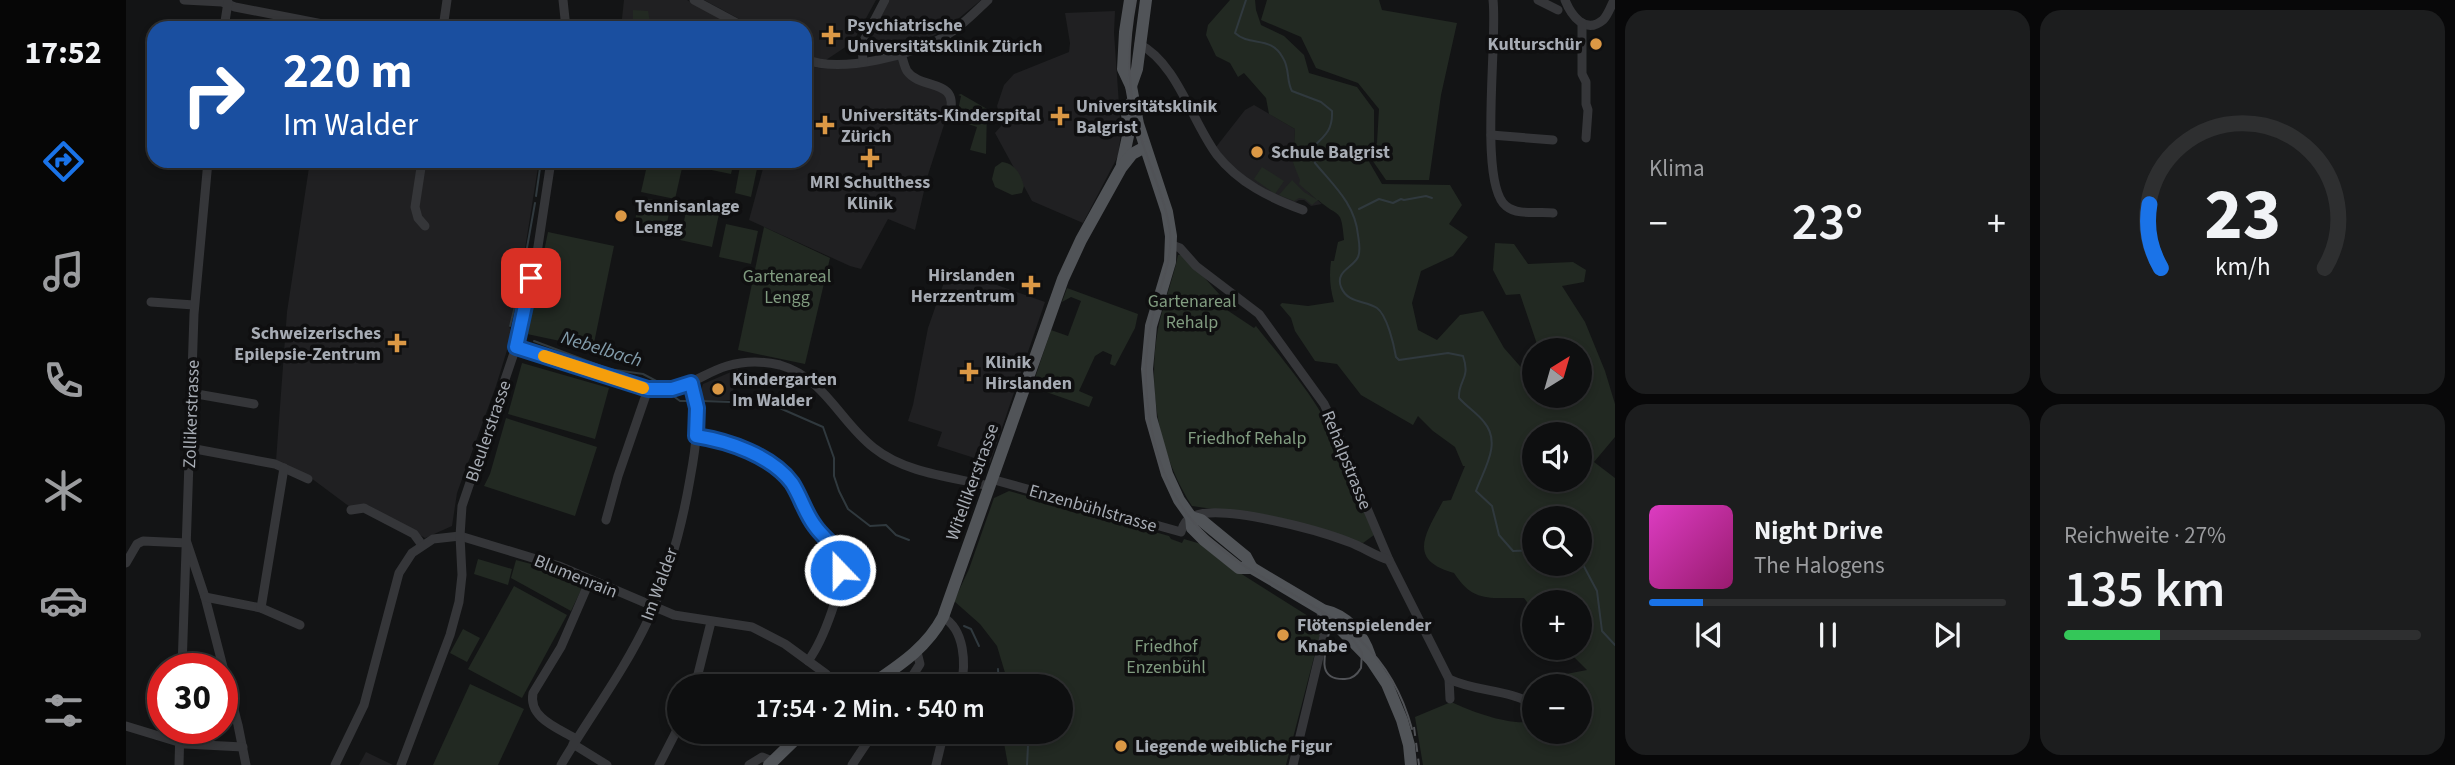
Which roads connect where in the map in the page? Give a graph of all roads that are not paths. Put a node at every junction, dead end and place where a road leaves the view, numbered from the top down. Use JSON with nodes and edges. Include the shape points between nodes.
{"nodes":[{"id":1,"x":184,"y":0,"type":"edge"},
{"id":2,"x":447,"y":0,"type":"edge"},
{"id":3,"x":562,"y":0,"type":"edge"},
{"id":4,"x":694,"y":0,"type":"edge"},
{"id":5,"x":885,"y":0,"type":"edge"},
{"id":6,"x":988,"y":0,"type":"edge"},
{"id":7,"x":1130,"y":0,"type":"edge"},
{"id":8,"x":1146,"y":0,"type":"edge"},
{"id":9,"x":1493,"y":0,"type":"edge"},
{"id":10,"x":1538,"y":0,"type":"edge"},
{"id":11,"x":1565,"y":0,"type":"edge"},
{"id":12,"x":1614,"y":0,"type":"edge"},
{"id":13,"x":228,"y":3,"type":"edge"},
{"id":14,"x":1559,"y":9,"type":"dead end"},
{"id":15,"x":225,"y":21,"type":"edge"},
{"id":16,"x":310,"y":21,"type":"edge"},
{"id":17,"x":444,"y":21,"type":"edge"},
{"id":18,"x":565,"y":21,"type":"edge"},
{"id":19,"x":733,"y":21,"type":"edge"},
{"id":20,"x":1582,"y":23,"type":"junction"},
{"id":21,"x":1139,"y":44,"type":"junction"},
{"id":22,"x":901,"y":54,"type":"junction"},
{"id":23,"x":812,"y":62,"type":"edge"},
{"id":24,"x":863,"y":62,"type":"junction"},
{"id":25,"x":1131,"y":86,"type":"junction"},
{"id":26,"x":1133,"y":100,"type":"junction"},
{"id":27,"x":950,"y":114,"type":"dead end"},
{"id":28,"x":1491,"y":135,"type":"junction"},
{"id":29,"x":1586,"y":138,"type":"dead end"},
{"id":30,"x":1553,"y":140,"type":"dead end"},
{"id":31,"x":1144,"y":143,"type":"junction"},
{"id":32,"x":1126,"y":146,"type":"junction"},
{"id":33,"x":207,"y":168,"type":"edge"},
{"id":34,"x":421,"y":168,"type":"edge"},
{"id":35,"x":550,"y":168,"type":"edge"},
{"id":36,"x":1121,"y":168,"type":"junction"},
{"id":37,"x":1303,"y":210,"type":"dead end"},
{"id":38,"x":1553,"y":213,"type":"dead end"},
{"id":39,"x":425,"y":226,"type":"dead end"},
{"id":40,"x":1172,"y":245,"type":"junction"},
{"id":41,"x":151,"y":302,"type":"dead end"},
{"id":42,"x":194,"y":305,"type":"junction"},
{"id":43,"x":516,"y":347,"type":"junction"},
{"id":44,"x":691,"y":383,"type":"junction"},
{"id":45,"x":648,"y":389,"type":"junction"},
{"id":46,"x":191,"y":393,"type":"junction"},
{"id":47,"x":254,"y":404,"type":"dead end"},
{"id":48,"x":696,"y":436,"type":"junction"},
{"id":49,"x":190,"y":448,"type":"junction"},
{"id":50,"x":284,"y":468,"type":"junction"},
{"id":51,"x":308,"y":479,"type":"dead end"},
{"id":52,"x":990,"y":483,"type":"junction"},
{"id":53,"x":351,"y":510,"type":"dead end"},
{"id":54,"x":1191,"y":517,"type":"junction"},
{"id":55,"x":606,"y":520,"type":"dead end"},
{"id":56,"x":460,"y":536,"type":"junction"},
{"id":57,"x":187,"y":543,"type":"junction"},
{"id":58,"x":422,"y":545,"type":"junction"},
{"id":59,"x":1389,"y":561,"type":"junction"},
{"id":60,"x":126,"y":564,"type":"edge"},
{"id":61,"x":590,"y":580,"type":"junction"},
{"id":62,"x":205,"y":597,"type":"junction"},
{"id":63,"x":261,"y":608,"type":"junction"},
{"id":64,"x":653,"y":608,"type":"junction"},
{"id":65,"x":1321,"y":609,"type":"junction"},
{"id":66,"x":943,"y":617,"type":"junction"},
{"id":67,"x":711,"y":622,"type":"junction"},
{"id":68,"x":300,"y":625,"type":"dead end"},
{"id":69,"x":917,"y":652,"type":"junction"},
{"id":70,"x":183,"y":653,"type":"edge"},
{"id":71,"x":808,"y":661,"type":"junction"},
{"id":72,"x":698,"y":674,"type":"edge"},
{"id":73,"x":827,"y":674,"type":"edge"},
{"id":74,"x":886,"y":674,"type":"edge"},
{"id":75,"x":914,"y":674,"type":"edge"},
{"id":76,"x":963,"y":674,"type":"edge"},
{"id":77,"x":1449,"y":679,"type":"junction"},
{"id":78,"x":1450,"y":699,"type":"dead end"},
{"id":79,"x":1522,"y":699,"type":"edge"},
{"id":80,"x":126,"y":726,"type":"edge"},
{"id":81,"x":147,"y":732,"type":"edge"},
{"id":82,"x":575,"y":741,"type":"junction"},
{"id":83,"x":180,"y":744,"type":"edge"},
{"id":84,"x":205,"y":744,"type":"edge"},
{"id":85,"x":670,"y":744,"type":"edge"},
{"id":86,"x":790,"y":744,"type":"edge"},
{"id":87,"x":866,"y":744,"type":"edge"},
{"id":88,"x":941,"y":744,"type":"edge"},
{"id":89,"x":243,"y":747,"type":"junction"},
{"id":90,"x":770,"y":763,"type":"edge"},
{"id":91,"x":179,"y":765,"type":"edge"},
{"id":92,"x":246,"y":765,"type":"edge"},
{"id":93,"x":335,"y":765,"type":"edge"},
{"id":94,"x":401,"y":765,"type":"edge"},
{"id":95,"x":561,"y":765,"type":"edge"},
{"id":96,"x":607,"y":765,"type":"edge"},
{"id":97,"x":659,"y":765,"type":"edge"},
{"id":98,"x":749,"y":765,"type":"edge"},
{"id":99,"x":852,"y":765,"type":"edge"},
{"id":100,"x":936,"y":765,"type":"edge"},
{"id":101,"x":1293,"y":765,"type":"edge"},
{"id":102,"x":1411,"y":765,"type":"edge"}],
"edges":[{"from":1,"to":13,"type":"street"},
{"from":2,"to":17,"type":"street"},
{"from":3,"to":18,"type":"street"},
{"from":4,"to":19,"type":"street"},
{"from":5,"to":24,"type":"street","via":[[862,44]]},
{"from":6,"to":22,"type":"street","via":[[947,35]]},
{"from":7,"to":25,"type":"main road","via":[[1123,58]]},
{"from":8,"to":21,"type":"main road"},
{"from":9,"to":28,"type":"street"},
{"from":10,"to":14,"type":"street"},
{"from":11,"to":20,"type":"street","via":[[1574,19]]},
{"from":12,"to":20,"type":"street","via":[[1601,22]]},
{"from":13,"to":15,"type":"street"},
{"from":13,"to":16,"type":"street"},
{"from":20,"to":29,"type":"street"},
{"from":21,"to":25,"type":"main road"},
{"from":21,"to":37,"type":"street","via":[[1162,62],[1210,145],[1236,175],[1269,197]]},
{"from":22,"to":24,"type":"street"},
{"from":22,"to":27,"type":"street","via":[[911,74],[950,95]]},
{"from":23,"to":24,"type":"street"},
{"from":25,"to":26,"type":"main road"},
{"from":26,"to":31,"type":"main road"},
{"from":26,"to":32,"type":"main road","name":"Witellikerstrasse","via":[[1127,108]]},
{"from":28,"to":30,"type":"street"},
{"from":28,"to":38,"type":"street","via":[[1492,172],[1502,203],[1516,211]]},
{"from":31,"to":32,"type":"main road"},
{"from":31,"to":36,"type":"main road","name":"Witellikerstrasse"},
{"from":31,"to":40,"type":"main road","via":[[1167,212]]},
{"from":32,"to":36,"type":"main road","name":"Witellikerstrasse"},
{"from":33,"to":42,"type":"street","name":"Zollikerstrasse"},
{"from":34,"to":39,"type":"street","via":[[415,207]]},
{"from":35,"to":43,"type":"street","name":"Bleulerstrasse"},
{"from":36,"to":52,"type":"main road","name":"Witellikerstrasse","via":[[1063,279]]},
{"from":40,"to":54,"type":"main road","via":[[1151,327],[1147,388],[1167,474]]},
{"from":40,"to":59,"type":"street","name":"Rehalpstrasse","via":[[1259,314],[1324,404]]},
{"from":41,"to":42,"type":"street"},
{"from":42,"to":46,"type":"street","name":"Zollikerstrasse"},
{"from":43,"to":45,"type":"street","name":"Enzenbühlstrasse"},
{"from":43,"to":56,"type":"street","name":"Bleulerstrasse","via":[[462,506]]},
{"from":44,"to":45,"type":"street","name":"Enzenbühlstrasse"},
{"from":44,"to":48,"type":"street","name":"Im Walder","via":[[697,408]]},
{"from":44,"to":52,"type":"street","name":"Enzenbühlstrasse","via":[[726,366],[760,362],[781,366],[801,374],[828,396],[882,454],[917,469]]},
{"from":45,"to":55,"type":"street"},
{"from":46,"to":47,"type":"street"},
{"from":46,"to":49,"type":"street","name":"Zollikerstrasse"},
{"from":48,"to":64,"type":"street","name":"Im Walder","via":[[682,514]]},
{"from":48,"to":71,"type":"street","via":[[740,449],[776,467],[839,554],[831,613]]},
{"from":49,"to":50,"type":"street"},
{"from":49,"to":57,"type":"street","name":"Zollikerstrasse"},
{"from":50,"to":51,"type":"street"},
{"from":50,"to":63,"type":"street"},
{"from":52,"to":54,"type":"street","name":"Enzenbühlstrasse","via":[[1181,532]]},
{"from":52,"to":66,"type":"main road","name":"Witellikerstrasse"},
{"from":53,"to":58,"type":"street","via":[[364,508],[414,534]]},
{"from":54,"to":59,"type":"street","name":"Enzenbühlstrasse","via":[[1244,515],[1343,540]]},
{"from":54,"to":65,"type":"main road","via":[[1192,528],[1239,568],[1252,568]]},
{"from":56,"to":58,"type":"street"},
{"from":56,"to":61,"type":"street","name":"Blumenrain"},
{"from":56,"to":94,"type":"street","name":"Bleulerstrasse","via":[[459,602]]},
{"from":57,"to":60,"type":"street","via":[[143,541]]},
{"from":57,"to":62,"type":"street"},
{"from":57,"to":70,"type":"street","name":"Zollikerstrasse"},
{"from":58,"to":93,"type":"street","via":[[398,573],[364,705]]},
{"from":59,"to":77,"type":"street","name":"Rehalpstrasse"},
{"from":61,"to":64,"type":"street","name":"Blumenrain"},
{"from":61,"to":82,"type":"street","via":[[531,701],[539,716]]},
{"from":62,"to":63,"type":"street"},
{"from":62,"to":89,"type":"street"},
{"from":63,"to":68,"type":"street"},
{"from":64,"to":67,"type":"street","name":"Blumenrain"},
{"from":64,"to":82,"type":"street","name":"Im Walder","via":[[626,661]]},
{"from":65,"to":101,"type":"street","via":[[1325,633]]},
{"from":65,"to":102,"type":"main road","via":[[1352,625],[1363,639],[1402,720]]},
{"from":66,"to":69,"type":"main road","name":"Witellikerstrasse"},
{"from":66,"to":76,"type":"street","via":[[957,631]]},
{"from":67,"to":71,"type":"street","name":"Blumenrain","via":[[761,631]]},
{"from":67,"to":72,"type":"street"},
{"from":69,"to":74,"type":"main road","name":"Witellikerstrasse"},
{"from":69,"to":75,"type":"street","via":[[920,664]]},
{"from":71,"to":73,"type":"street","name":"Blumenrain"},
{"from":77,"to":78,"type":"street","name":"Rehalpstrasse"},
{"from":77,"to":79,"type":"street"},
{"from":80,"to":81,"type":"street"},
{"from":82,"to":95,"type":"street","name":"Im Walder"},
{"from":82,"to":96,"type":"street"},
{"from":83,"to":91,"type":"street"},
{"from":84,"to":89,"type":"street"},
{"from":85,"to":97,"type":"street"},
{"from":86,"to":90,"type":"main road"},
{"from":87,"to":99,"type":"street"},
{"from":88,"to":100,"type":"street"},
{"from":89,"to":92,"type":"street"},
{"from":90,"to":98,"type":"street","via":[[762,757]]}]}
